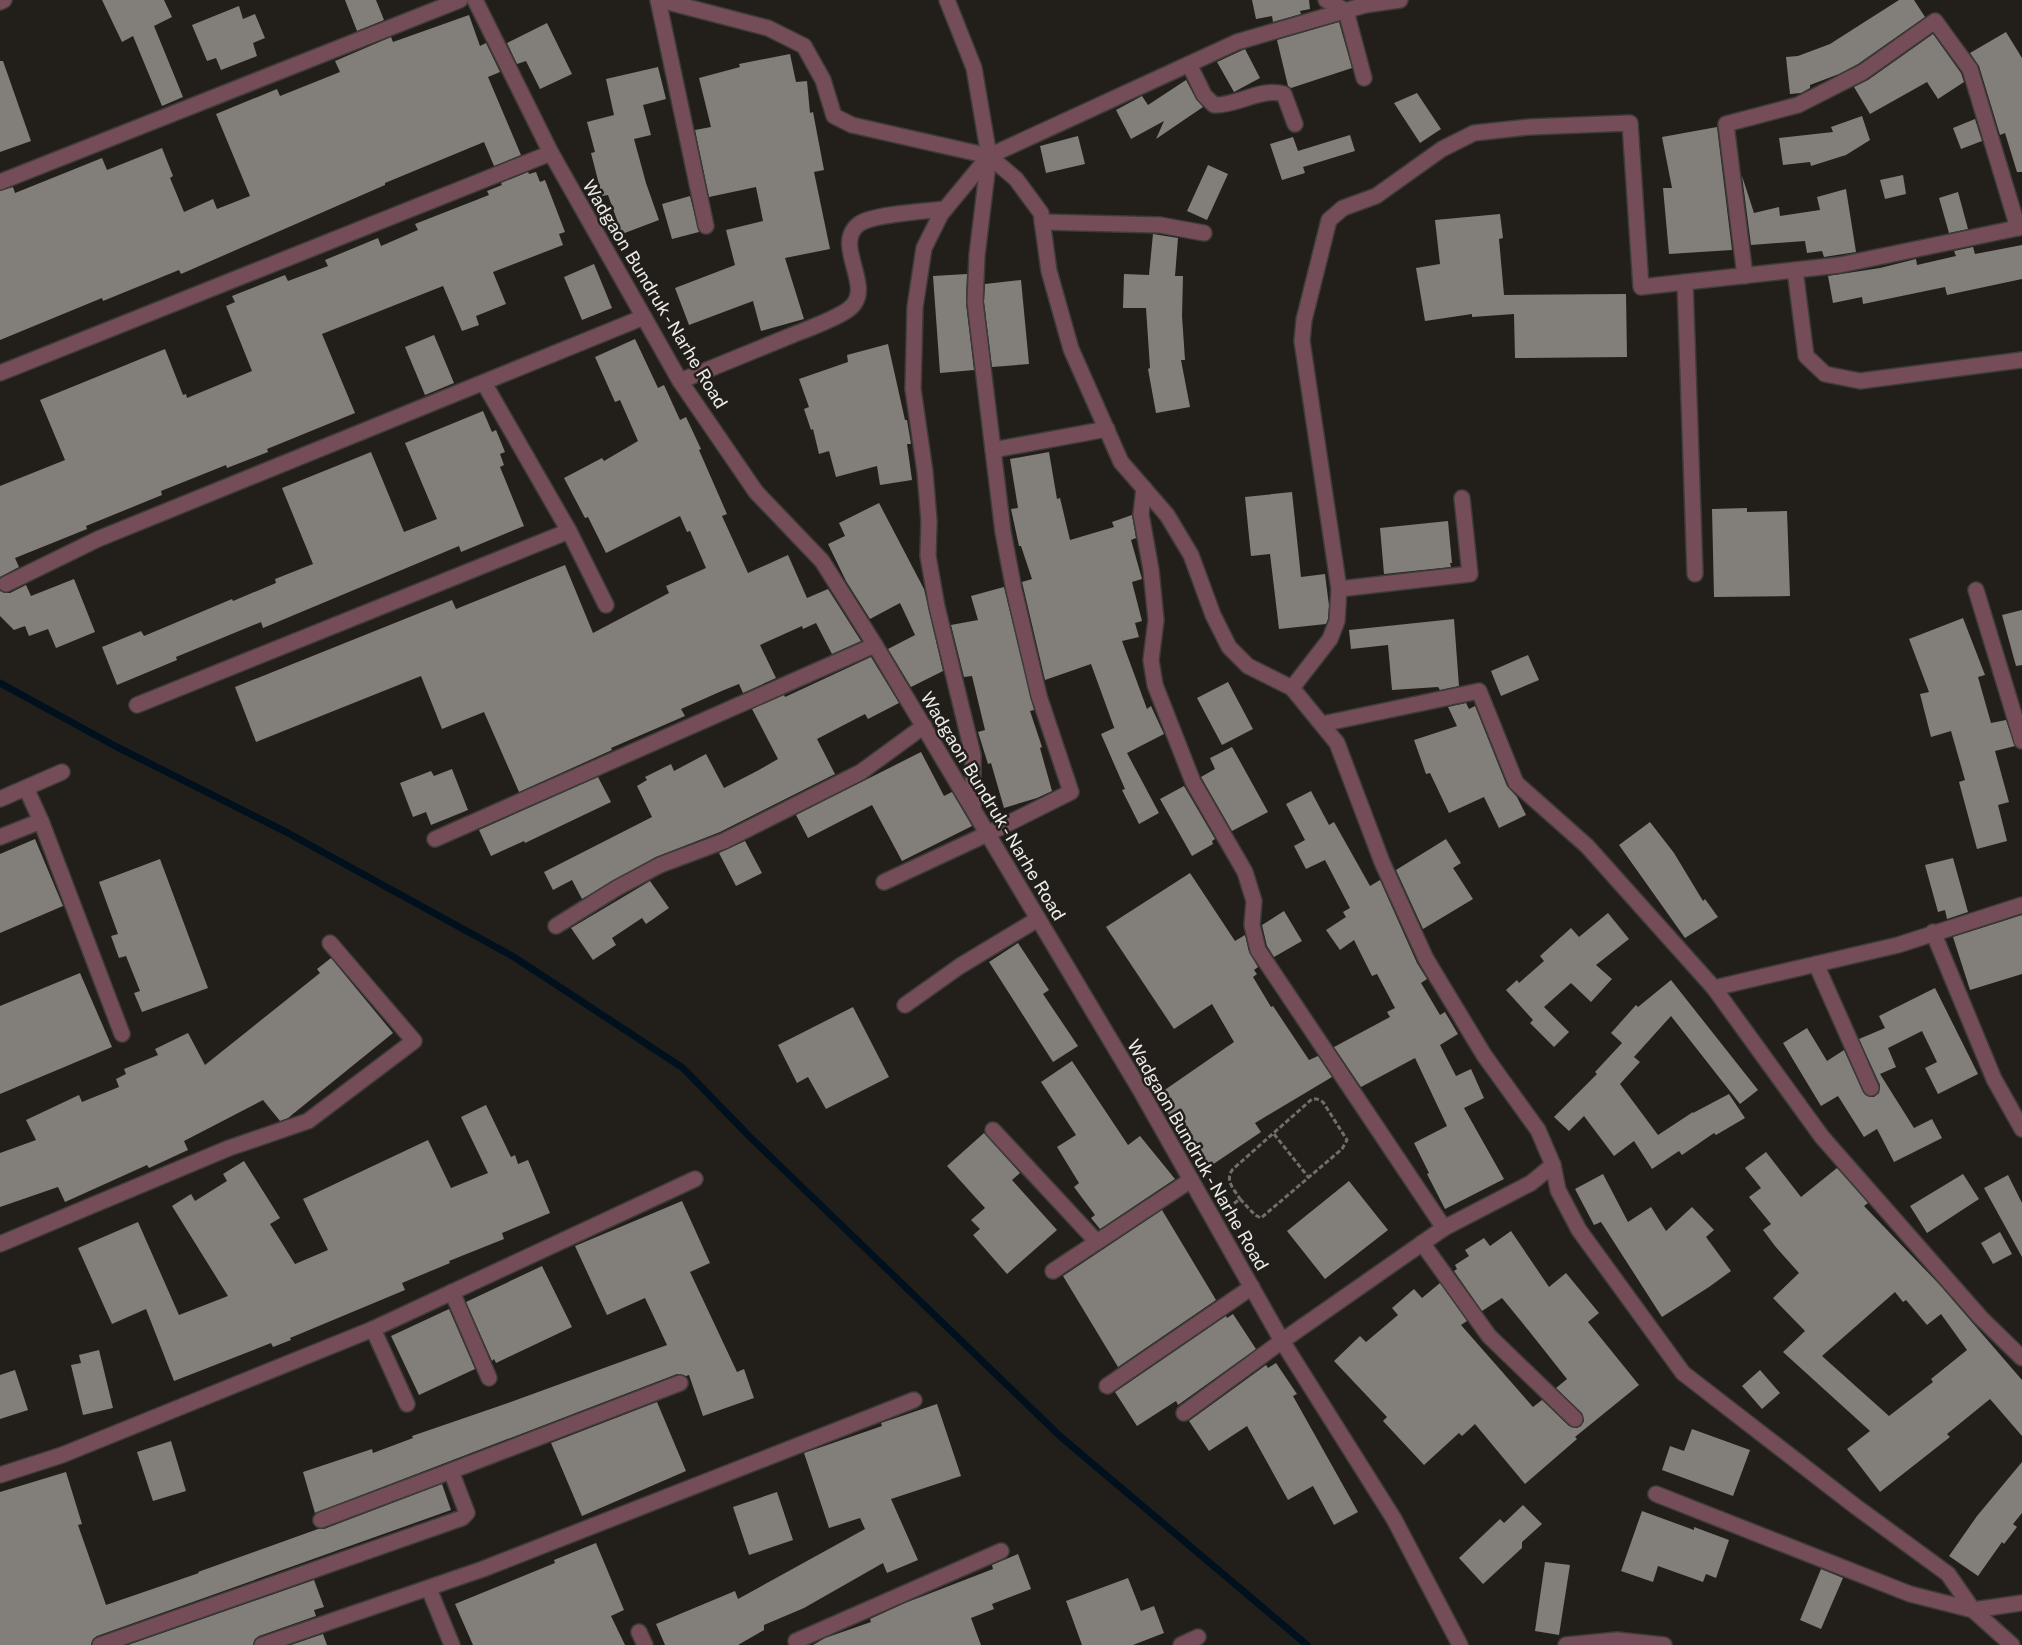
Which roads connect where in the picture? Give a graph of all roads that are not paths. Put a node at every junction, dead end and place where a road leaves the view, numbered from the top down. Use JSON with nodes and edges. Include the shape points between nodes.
{"nodes":[{"id":1,"x":4,"y":0,"type":"edge"},
{"id":2,"x":460,"y":0,"type":"edge"},
{"id":3,"x":475,"y":0,"type":"edge"},
{"id":4,"x":659,"y":0,"type":"edge"},
{"id":5,"x":946,"y":0,"type":"edge"},
{"id":6,"x":1326,"y":0,"type":"edge"},
{"id":7,"x":1400,"y":0,"type":"edge"},
{"id":8,"x":0,"y":2,"type":"edge"},
{"id":9,"x":1346,"y":11,"type":"junction"},
{"id":10,"x":1190,"y":64,"type":"junction"},
{"id":11,"x":1364,"y":78,"type":"dead end"},
{"id":12,"x":1295,"y":124,"type":"dead end"},
{"id":13,"x":550,"y":153,"type":"junction"},
{"id":14,"x":989,"y":156,"type":"junction"},
{"id":15,"x":0,"y":182,"type":"edge"},
{"id":16,"x":945,"y":209,"type":"junction"},
{"id":17,"x":1042,"y":222,"type":"junction"},
{"id":18,"x":706,"y":226,"type":"dead end"},
{"id":19,"x":2020,"y":228,"type":"edge"},
{"id":20,"x":1204,"y":233,"type":"dead end"},
{"id":21,"x":1795,"y":270,"type":"junction"},
{"id":22,"x":1745,"y":276,"type":"junction"},
{"id":23,"x":1685,"y":282,"type":"junction"},
{"id":24,"x":644,"y":317,"type":"junction"},
{"id":25,"x":2022,"y":360,"type":"edge"},
{"id":26,"x":0,"y":373,"type":"edge"},
{"id":27,"x":680,"y":381,"type":"junction"},
{"id":28,"x":484,"y":383,"type":"junction"},
{"id":29,"x":1107,"y":429,"type":"junction"},
{"id":30,"x":993,"y":450,"type":"junction"},
{"id":31,"x":1144,"y":488,"type":"junction"},
{"id":32,"x":1462,"y":498,"type":"dead end"},
{"id":33,"x":569,"y":531,"type":"junction"},
{"id":34,"x":1695,"y":574,"type":"dead end"},
{"id":35,"x":6,"y":584,"type":"dead end"},
{"id":36,"x":1339,"y":589,"type":"junction"},
{"id":37,"x":1976,"y":590,"type":"dead end"},
{"id":38,"x":606,"y":605,"type":"dead end"},
{"id":39,"x":874,"y":645,"type":"junction"},
{"id":40,"x":1292,"y":688,"type":"junction"},
{"id":41,"x":137,"y":705,"type":"dead end"},
{"id":42,"x":1322,"y":724,"type":"junction"},
{"id":43,"x":924,"y":726,"type":"junction"},
{"id":44,"x":2022,"y":741,"type":"edge"},
{"id":45,"x":62,"y":772,"type":"dead end"},
{"id":46,"x":26,"y":788,"type":"junction"},
{"id":47,"x":0,"y":799,"type":"edge"},
{"id":48,"x":973,"y":809,"type":"junction"},
{"id":49,"x":41,"y":821,"type":"junction"},
{"id":50,"x":987,"y":834,"type":"junction"},
{"id":51,"x":0,"y":837,"type":"edge"},
{"id":52,"x":436,"y":839,"type":"dead end"},
{"id":53,"x":884,"y":882,"type":"dead end"},
{"id":54,"x":2022,"y":905,"type":"edge"},
{"id":55,"x":1038,"y":919,"type":"junction"},
{"id":56,"x":556,"y":926,"type":"dead end"},
{"id":57,"x":1933,"y":932,"type":"junction"},
{"id":58,"x":330,"y":943,"type":"dead end"},
{"id":59,"x":1816,"y":964,"type":"junction"},
{"id":60,"x":1714,"y":988,"type":"junction"},
{"id":61,"x":905,"y":1005,"type":"dead end"},
{"id":62,"x":122,"y":1034,"type":"dead end"},
{"id":63,"x":1871,"y":1088,"type":"dead end"},
{"id":64,"x":2022,"y":1129,"type":"edge"},
{"id":65,"x":993,"y":1130,"type":"dead end"},
{"id":66,"x":1553,"y":1166,"type":"junction"},
{"id":67,"x":695,"y":1179,"type":"dead end"},
{"id":68,"x":1191,"y":1180,"type":"junction"},
{"id":69,"x":1444,"y":1228,"type":"junction"},
{"id":70,"x":1097,"y":1242,"type":"junction"},
{"id":71,"x":1422,"y":1243,"type":"junction"},
{"id":72,"x":0,"y":1244,"type":"edge"},
{"id":73,"x":1053,"y":1272,"type":"dead end"},
{"id":74,"x":1252,"y":1287,"type":"junction"},
{"id":75,"x":452,"y":1292,"type":"junction"},
{"id":76,"x":373,"y":1329,"type":"junction"},
{"id":77,"x":1282,"y":1340,"type":"junction"},
{"id":78,"x":2022,"y":1358,"type":"edge"},
{"id":79,"x":489,"y":1378,"type":"dead end"},
{"id":80,"x":680,"y":1383,"type":"dead end"},
{"id":81,"x":1107,"y":1386,"type":"dead end"},
{"id":82,"x":914,"y":1400,"type":"dead end"},
{"id":83,"x":407,"y":1404,"type":"dead end"},
{"id":84,"x":1184,"y":1413,"type":"dead end"},
{"id":85,"x":1575,"y":1419,"type":"dead end"},
{"id":86,"x":451,"y":1471,"type":"junction"},
{"id":87,"x":0,"y":1475,"type":"edge"},
{"id":88,"x":1656,"y":1494,"type":"dead end"},
{"id":89,"x":321,"y":1520,"type":"dead end"},
{"id":90,"x":1000,"y":1551,"type":"dead end"},
{"id":91,"x":429,"y":1589,"type":"junction"},
{"id":92,"x":2022,"y":1603,"type":"edge"},
{"id":93,"x":1973,"y":1610,"type":"junction"},
{"id":94,"x":1198,"y":1637,"type":"dead end"},
{"id":95,"x":100,"y":1645,"type":"edge"},
{"id":96,"x":262,"y":1645,"type":"edge"},
{"id":97,"x":452,"y":1645,"type":"edge"},
{"id":98,"x":798,"y":1645,"type":"edge"},
{"id":99,"x":1181,"y":1645,"type":"edge"},
{"id":100,"x":1460,"y":1645,"type":"edge"},
{"id":101,"x":1566,"y":1645,"type":"edge"},
{"id":102,"x":1664,"y":1645,"type":"edge"},
{"id":103,"x":2012,"y":1645,"type":"edge"}],
"edges":[{"from":1,"to":8,"type":"street"},
{"from":2,"to":15,"type":"street"},
{"from":3,"to":13,"type":"street","name":"Wadgaon Bundruk - Narhe Road"},
{"from":4,"to":14,"type":"street","via":[[768,28],[804,46],[823,80],[834,116],[852,125]]},
{"from":4,"to":18,"type":"street"},
{"from":5,"to":14,"type":"street","via":[[974,68]]},
{"from":6,"to":9,"type":"street"},
{"from":7,"to":9,"type":"street","via":[[1365,4]]},
{"from":9,"to":10,"type":"street","via":[[1237,42]]},
{"from":9,"to":11,"type":"street"},
{"from":10,"to":12,"type":"street","via":[[1204,94],[1214,105],[1225,106],[1276,92],[1284,94]]},
{"from":10,"to":14,"type":"street"},
{"from":13,"to":24,"type":"street","name":"Wadgaon Bundruk - Narhe Road"},
{"from":13,"to":26,"type":"street"},
{"from":14,"to":16,"type":"street"},
{"from":14,"to":17,"type":"street","via":[[1016,179],[1041,213]]},
{"from":14,"to":30,"type":"street","via":[[975,302]]},
{"from":16,"to":27,"type":"street","via":[[859,223],[852,233],[850,250],[858,285],[857,297],[850,309]]},
{"from":16,"to":48,"type":"street","via":[[924,248],[915,307],[913,389],[925,472],[928,556],[973,755]]},
{"from":17,"to":20,"type":"street","via":[[1160,225]]},
{"from":17,"to":29,"type":"street","via":[[1049,271],[1071,349]]},
{"from":19,"to":21,"type":"street","via":[[1840,266]]},
{"from":19,"to":22,"type":"street","via":[[1970,69],[1935,20],[1863,72],[1798,105],[1726,124]]},
{"from":21,"to":22,"type":"street"},
{"from":21,"to":25,"type":"street","via":[[1806,356],[1826,374],[1860,381]]},
{"from":22,"to":23,"type":"street"},
{"from":23,"to":34,"type":"street"},
{"from":23,"to":36,"type":"street","via":[[1640,287],[1630,123],[1529,127],[1474,134],[1442,149],[1376,196],[1343,208],[1329,220],[1304,320],[1302,341]]},
{"from":24,"to":27,"type":"street","name":"Wadgaon Bundruk - Narhe Road"},
{"from":24,"to":28,"type":"street"},
{"from":27,"to":39,"type":"street","name":"Wadgaon Bundruk - Narhe Road","via":[[756,492],[822,561]]},
{"from":28,"to":33,"type":"street"},
{"from":28,"to":35,"type":"street","via":[[98,539]]},
{"from":29,"to":30,"type":"street"},
{"from":29,"to":31,"type":"street","via":[[1121,462]]},
{"from":30,"to":50,"type":"street","via":[[1014,590],[1040,696],[1071,792]]},
{"from":31,"to":40,"type":"street","via":[[1167,515],[1190,555],[1229,647],[1248,666]]},
{"from":31,"to":69,"type":"street","via":[[1141,514],[1156,620],[1150,660],[1155,685],[1193,782],[1245,872],[1254,901],[1252,926],[1258,950]]},
{"from":32,"to":36,"type":"street","via":[[1470,574]]},
{"from":33,"to":38,"type":"street"},
{"from":33,"to":41,"type":"street"},
{"from":36,"to":40,"type":"street","via":[[1337,621],[1330,639]]},
{"from":37,"to":44,"type":"street"},
{"from":39,"to":43,"type":"street","name":"Wadgaon Bundruk - Narhe Road"},
{"from":39,"to":52,"type":"street"},
{"from":40,"to":42,"type":"street"},
{"from":42,"to":60,"type":"street","via":[[1479,691],[1516,783],[1587,846]]},
{"from":42,"to":66,"type":"street","via":[[1337,743],[1382,862],[1426,959],[1484,1055],[1538,1130]]},
{"from":43,"to":48,"type":"street","name":"Wadgaon Bundruk - Narhe Road"},
{"from":43,"to":56,"type":"street","via":[[862,772],[724,841],[660,865]]},
{"from":45,"to":46,"type":"street"},
{"from":46,"to":47,"type":"street"},
{"from":46,"to":49,"type":"street"},
{"from":48,"to":50,"type":"street","name":"Wadgaon Bundruk - Narhe Road"},
{"from":49,"to":51,"type":"street"},
{"from":49,"to":62,"type":"street"},
{"from":50,"to":53,"type":"street"},
{"from":50,"to":55,"type":"street","name":"Wadgaon Bundruk - Narhe Road"},
{"from":54,"to":57,"type":"street"},
{"from":55,"to":61,"type":"street","via":[[960,966]]},
{"from":55,"to":68,"type":"street","name":"Wadgaon Bundruk - Narhe Road"},
{"from":57,"to":59,"type":"street"},
{"from":57,"to":64,"type":"street","via":[[1994,1079]]},
{"from":58,"to":72,"type":"street","via":[[414,1041],[308,1121],[229,1148]]},
{"from":59,"to":60,"type":"street"},
{"from":59,"to":63,"type":"street"},
{"from":60,"to":78,"type":"street","via":[[1822,1137],[1981,1318]]},
{"from":65,"to":70,"type":"street"},
{"from":66,"to":69,"type":"street","via":[[1531,1183]]},
{"from":66,"to":93,"type":"street","via":[[1558,1190],[1579,1230],[1684,1373],[1948,1574]]},
{"from":67,"to":75,"type":"street"},
{"from":68,"to":70,"type":"street"},
{"from":68,"to":74,"type":"street","name":"Wadgaon Bundruk - Narhe Road"},
{"from":69,"to":71,"type":"street"},
{"from":70,"to":73,"type":"street"},
{"from":71,"to":77,"type":"street"},
{"from":71,"to":85,"type":"street","via":[[1490,1336]]},
{"from":74,"to":77,"type":"street","name":"Wadgaon Bundruk - Narhe Road"},
{"from":74,"to":81,"type":"street"},
{"from":75,"to":76,"type":"street"},
{"from":75,"to":79,"type":"street"},
{"from":76,"to":83,"type":"street"},
{"from":76,"to":87,"type":"street","via":[[62,1455]]},
{"from":77,"to":84,"type":"street"},
{"from":77,"to":100,"type":"street","name":"Wadgaon Bundruk - Narhe Road","via":[[1394,1519]]},
{"from":80,"to":86,"type":"street"},
{"from":82,"to":91,"type":"street"},
{"from":86,"to":89,"type":"street"},
{"from":86,"to":95,"type":"street","via":[[467,1513],[462,1518]]},
{"from":88,"to":93,"type":"street","via":[[1910,1594]]},
{"from":90,"to":98,"type":"street","via":[[796,1641]]},
{"from":91,"to":96,"type":"street"},
{"from":91,"to":97,"type":"street"},
{"from":92,"to":93,"type":"street"},
{"from":93,"to":103,"type":"street"},
{"from":94,"to":99,"type":"street"},
{"from":101,"to":102,"type":"street","via":[[1617,1640]]}]}
